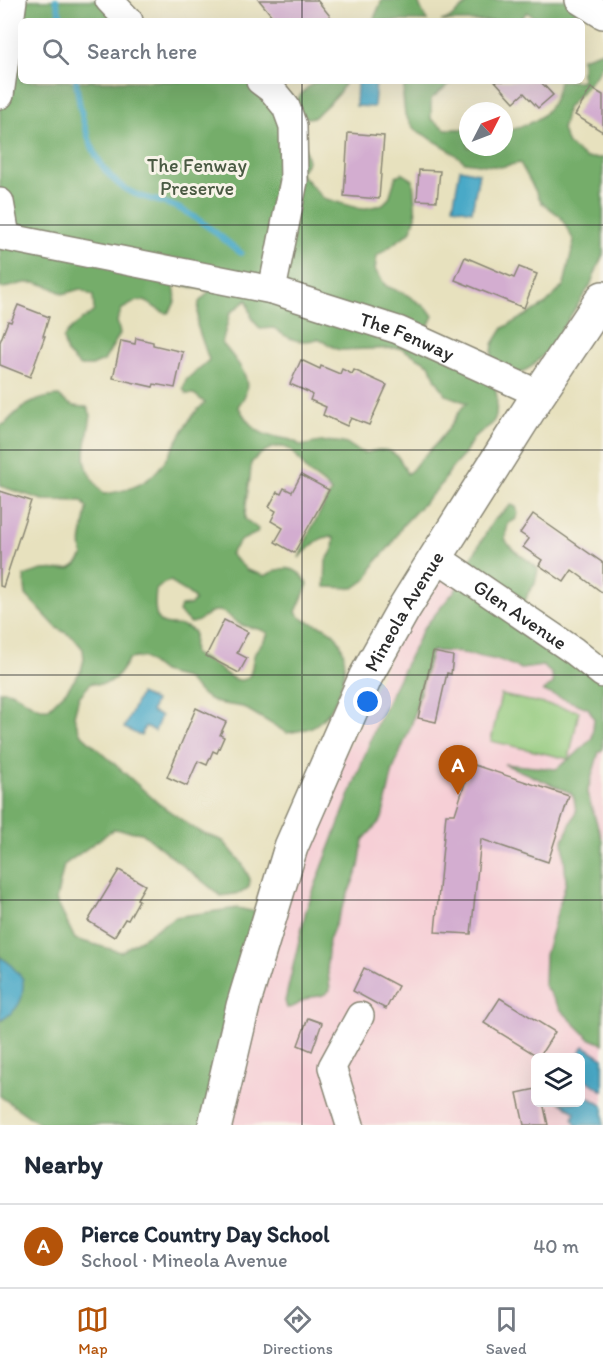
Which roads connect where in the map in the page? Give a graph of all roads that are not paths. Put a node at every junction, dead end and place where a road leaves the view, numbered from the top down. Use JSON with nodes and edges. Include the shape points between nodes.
{"nodes":[{"id":1,"x":13,"y":0,"type":"edge"},
{"id":2,"x":109,"y":0,"type":"edge"},
{"id":3,"x":579,"y":0,"type":"edge"},
{"id":4,"x":603,"y":15,"type":"edge"},
{"id":5,"x":126,"y":18,"type":"edge"},
{"id":6,"x":264,"y":84,"type":"edge"},
{"id":7,"x":0,"y":95,"type":"edge"},
{"id":8,"x":0,"y":201,"type":"edge"},
{"id":9,"x":3,"y":236,"type":"edge"},
{"id":10,"x":272,"y":290,"type":"junction"},
{"id":11,"x":603,"y":298,"type":"edge"},
{"id":12,"x":539,"y":394,"type":"junction"},
{"id":13,"x":436,"y":556,"type":"junction"},
{"id":14,"x":603,"y":674,"type":"edge"},
{"id":15,"x":360,"y":1016,"type":"dead end"},
{"id":16,"x":216,"y":1125,"type":"edge"},
{"id":17,"x":350,"y":1125,"type":"edge"}],
"edges":[{"from":1,"to":7,"type":"street"},
{"from":2,"to":5,"type":"street"},
{"from":3,"to":4,"type":"street"},
{"from":6,"to":10,"type":"street","via":[[286,106],[293,126],[294,181]]},
{"from":8,"to":9,"type":"street"},
{"from":9,"to":10,"type":"street","name":"The Fenway"},
{"from":10,"to":12,"type":"street","name":"The Fenway","via":[[398,330]]},
{"from":11,"to":12,"type":"main road","name":"Mineola Avenue"},
{"from":12,"to":13,"type":"main road","name":"Mineola Avenue"},
{"from":13,"to":14,"type":"street","name":"Glen Avenue"},
{"from":13,"to":16,"type":"main road","name":"Mineola Avenue","via":[[366,676],[291,847],[243,1006]]},
{"from":15,"to":17,"type":"street","via":[[332,1067]]}]}
